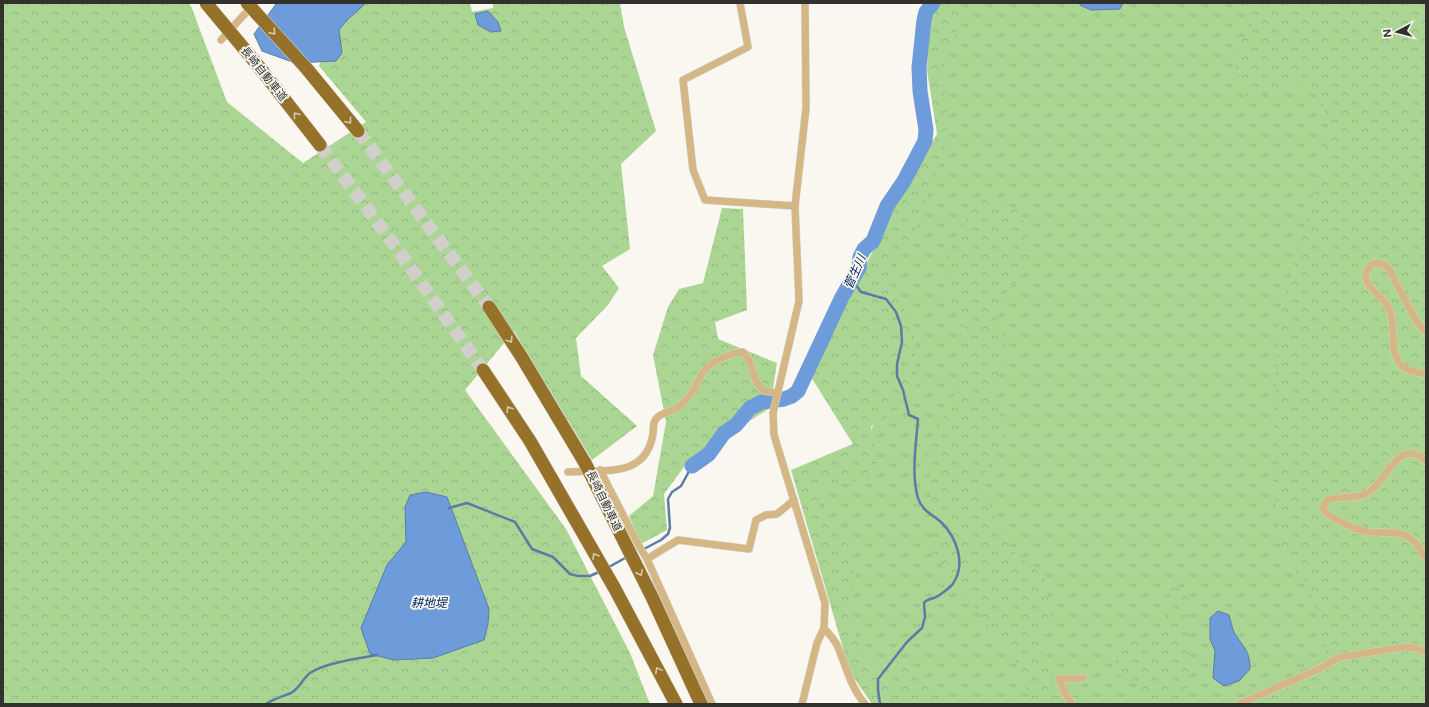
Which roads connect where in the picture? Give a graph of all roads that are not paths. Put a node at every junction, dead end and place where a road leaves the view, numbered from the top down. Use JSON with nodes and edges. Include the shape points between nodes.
{"nodes":[{"id":1,"x":206,"y":3,"type":"edge"},
{"id":2,"x":247,"y":3,"type":"edge"},
{"id":3,"x":255,"y":3,"type":"edge"},
{"id":4,"x":740,"y":3,"type":"edge"},
{"id":5,"x":805,"y":3,"type":"edge"},
{"id":6,"x":221,"y":40,"type":"dead end"},
{"id":7,"x":358,"y":131,"type":"tunnel mouth"},
{"id":8,"x":320,"y":145,"type":"tunnel mouth"},
{"id":9,"x":795,"y":206,"type":"junction"},
{"id":10,"x":489,"y":307,"type":"tunnel mouth"},
{"id":11,"x":1426,"y":332,"type":"edge"},
{"id":12,"x":483,"y":370,"type":"tunnel mouth"},
{"id":13,"x":1426,"y":374,"type":"edge"},
{"id":14,"x":778,"y":393,"type":"junction"},
{"id":15,"x":1426,"y":461,"type":"edge"},
{"id":16,"x":600,"y":470,"type":"junction"},
{"id":17,"x":568,"y":472,"type":"dead end"},
{"id":18,"x":794,"y":500,"type":"junction"},
{"id":19,"x":647,"y":559,"type":"junction"},
{"id":20,"x":1426,"y":559,"type":"edge"},
{"id":21,"x":824,"y":628,"type":"junction"},
{"id":22,"x":1426,"y":652,"type":"edge"},
{"id":23,"x":1083,"y":678,"type":"dead end"},
{"id":24,"x":676,"y":704,"type":"edge"},
{"id":25,"x":701,"y":704,"type":"edge"},
{"id":26,"x":712,"y":704,"type":"edge"},
{"id":27,"x":802,"y":704,"type":"edge"},
{"id":28,"x":865,"y":704,"type":"edge"},
{"id":29,"x":1072,"y":704,"type":"edge"},
{"id":30,"x":1239,"y":704,"type":"edge"}],
"edges":[{"from":8,"to":1,"type":"highway","name":"長崎自動車道","one_way":true,"bridge":true},
{"from":2,"to":7,"type":"highway","one_way":true,"bridge":true,"via":[[307,69]]},
{"from":3,"to":6,"type":"street"},
{"from":4,"to":9,"type":"street","via":[[748,47],[683,80],[693,170],[705,200]]},
{"from":5,"to":9,"type":"street","via":[[806,108]]},
{"from":9,"to":14,"type":"street","via":[[799,300]]},
{"from":10,"to":25,"type":"highway","name":"長崎自動車道","one_way":true,"bridge":true,"via":[[585,463],[652,597]]},
{"from":11,"to":13,"type":"street","via":[[1417,322],[1390,270],[1383,264],[1373,263],[1367,269],[1365,278],[1369,287],[1384,300],[1390,311],[1395,356],[1409,371]]},
{"from":24,"to":12,"type":"highway","one_way":true,"via":[[615,589],[530,441]]},
{"from":14,"to":16,"type":"street","via":[[765,391],[759,385],[747,355],[736,352],[704,370],[684,402],[676,409],[656,418],[650,447],[643,457],[621,469]]},
{"from":14,"to":18,"type":"street","via":[[773,413],[774,435]]},
{"from":15,"to":20,"type":"street","via":[[1410,453],[1401,456],[1375,487],[1365,494],[1333,497],[1326,501],[1323,508],[1328,515],[1353,528],[1407,536],[1415,542]]},
{"from":16,"to":17,"type":"street"},
{"from":16,"to":19,"type":"street"},
{"from":18,"to":19,"type":"street","via":[[778,514],[766,515],[756,520],[749,550],[678,540]]},
{"from":18,"to":21,"type":"street","via":[[825,603]]},
{"from":19,"to":26,"type":"street"},
{"from":21,"to":27,"type":"street","via":[[817,643]]},
{"from":21,"to":28,"type":"street","via":[[836,644],[848,676]]},
{"from":22,"to":30,"type":"street","via":[[1405,647],[1340,658]]},
{"from":23,"to":29,"type":"street","via":[[1059,679]]}]}
